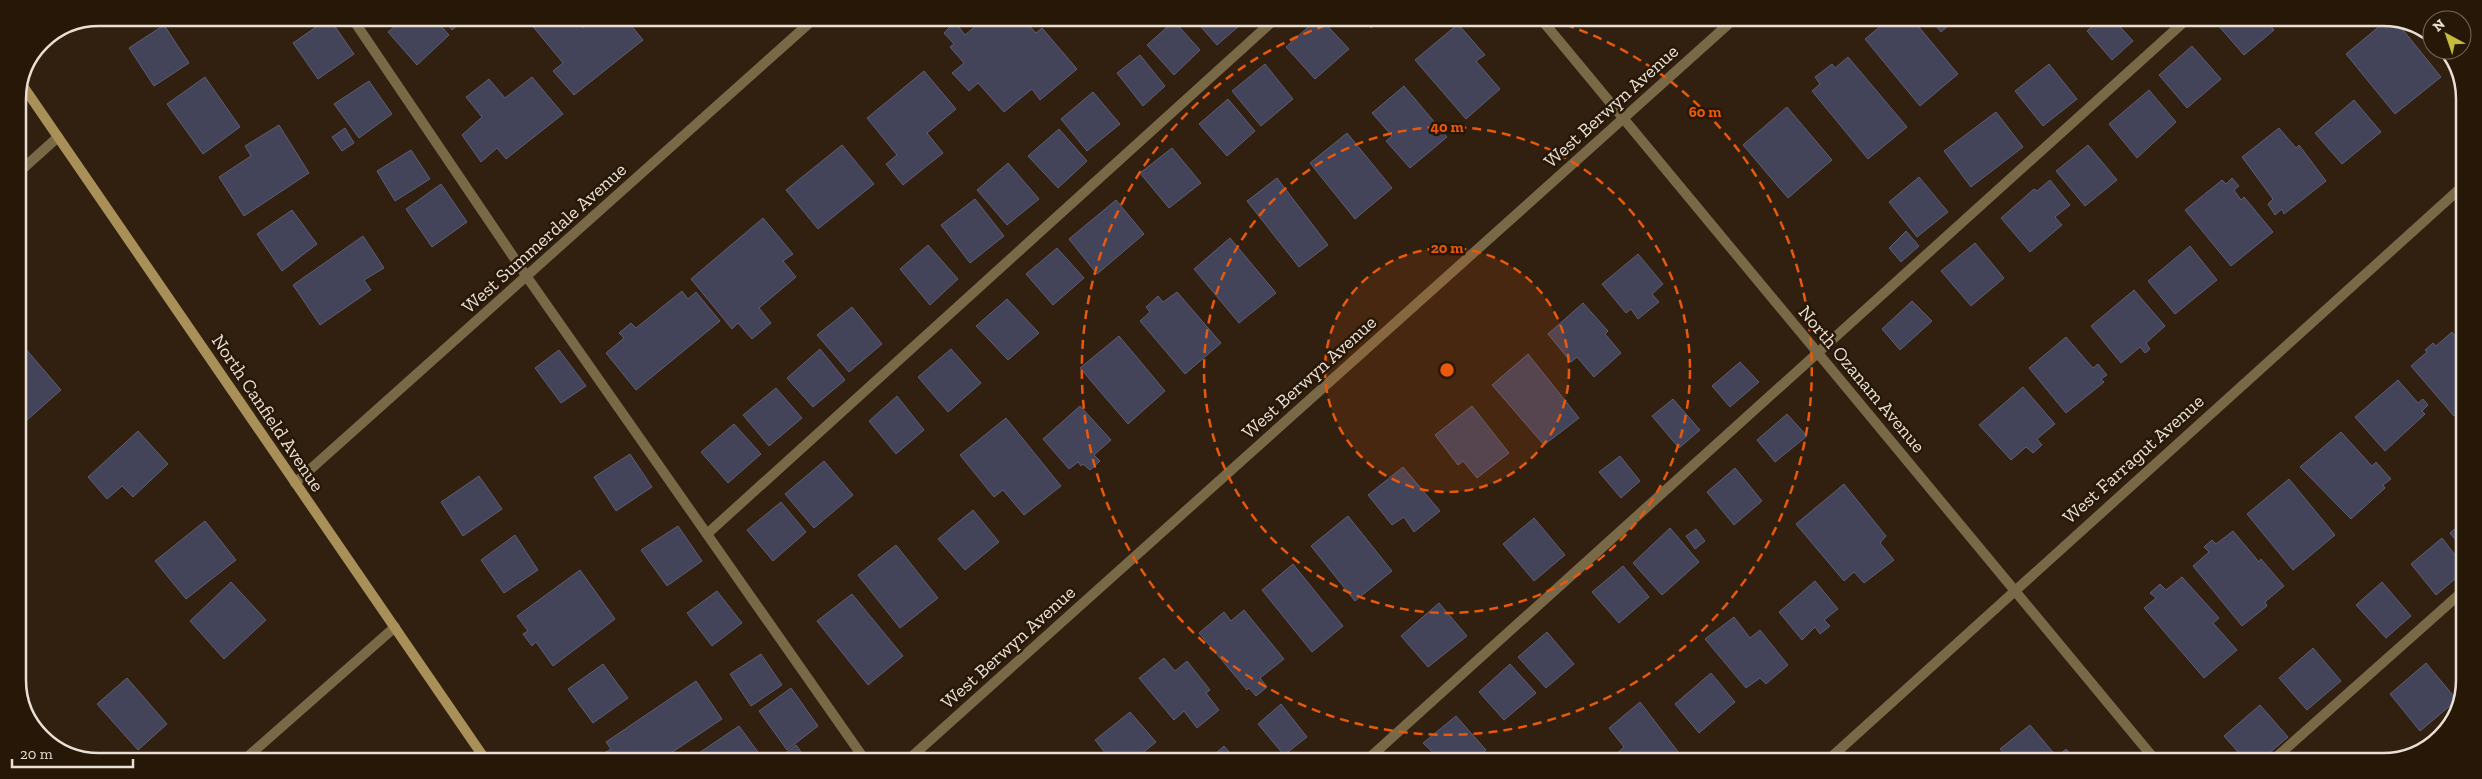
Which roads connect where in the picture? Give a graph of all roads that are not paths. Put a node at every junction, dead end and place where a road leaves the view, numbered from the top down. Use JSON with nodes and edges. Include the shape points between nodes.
{"nodes":[{"id":1,"x":360,"y":26,"type":"edge"},
{"id":2,"x":806,"y":26,"type":"edge"},
{"id":3,"x":1267,"y":26,"type":"edge"},
{"id":4,"x":1547,"y":26,"type":"edge"},
{"id":5,"x":1726,"y":26,"type":"edge"},
{"id":6,"x":2179,"y":26,"type":"edge"},
{"id":7,"x":27,"y":92,"type":"edge"},
{"id":8,"x":1623,"y":118,"type":"junction"},
{"id":9,"x":58,"y":137,"type":"junction"},
{"id":10,"x":26,"y":166,"type":"edge"},
{"id":11,"x":2456,"y":192,"type":"edge"},
{"id":12,"x":527,"y":277,"type":"junction"},
{"id":13,"x":1817,"y":352,"type":"junction"},
{"id":14,"x":296,"y":483,"type":"junction"},
{"id":15,"x":707,"y":534,"type":"junction"},
{"id":16,"x":2014,"y":590,"type":"junction"},
{"id":17,"x":2456,"y":597,"type":"edge"},
{"id":18,"x":395,"y":627,"type":"junction"},
{"id":19,"x":252,"y":753,"type":"edge"},
{"id":20,"x":481,"y":753,"type":"edge"},
{"id":21,"x":860,"y":753,"type":"edge"},
{"id":22,"x":916,"y":753,"type":"edge"},
{"id":23,"x":1375,"y":753,"type":"edge"},
{"id":24,"x":1836,"y":753,"type":"edge"},
{"id":25,"x":2149,"y":753,"type":"edge"},
{"id":26,"x":2281,"y":753,"type":"edge"}],
"edges":[{"from":1,"to":12,"type":"street"},
{"from":2,"to":12,"type":"street","name":"West Summerdale Avenue"},
{"from":3,"to":15,"type":"street"},
{"from":4,"to":8,"type":"street","name":"North Ozanam Avenue"},
{"from":5,"to":8,"type":"street","name":"West Berwyn Avenue"},
{"from":6,"to":13,"type":"street"},
{"from":7,"to":9,"type":"street","name":"North Canfield Avenue"},
{"from":8,"to":13,"type":"street","name":"North Ozanam Avenue"},
{"from":8,"to":22,"type":"street","name":"West Berwyn Avenue"},
{"from":9,"to":10,"type":"street"},
{"from":9,"to":14,"type":"street","name":"North Canfield Avenue"},
{"from":11,"to":16,"type":"street","name":"West Farragut Avenue"},
{"from":12,"to":14,"type":"street","name":"West Summerdale Avenue"},
{"from":12,"to":15,"type":"street"},
{"from":13,"to":16,"type":"street","name":"North Ozanam Avenue"},
{"from":13,"to":23,"type":"street"},
{"from":14,"to":18,"type":"street","name":"North Canfield Avenue"},
{"from":15,"to":21,"type":"street"},
{"from":16,"to":24,"type":"street","name":"West Farragut Avenue"},
{"from":16,"to":25,"type":"street","name":"North Ozanam Avenue"},
{"from":17,"to":26,"type":"street"},
{"from":18,"to":19,"type":"street"},
{"from":18,"to":20,"type":"street","name":"North Canfield Avenue"}]}
